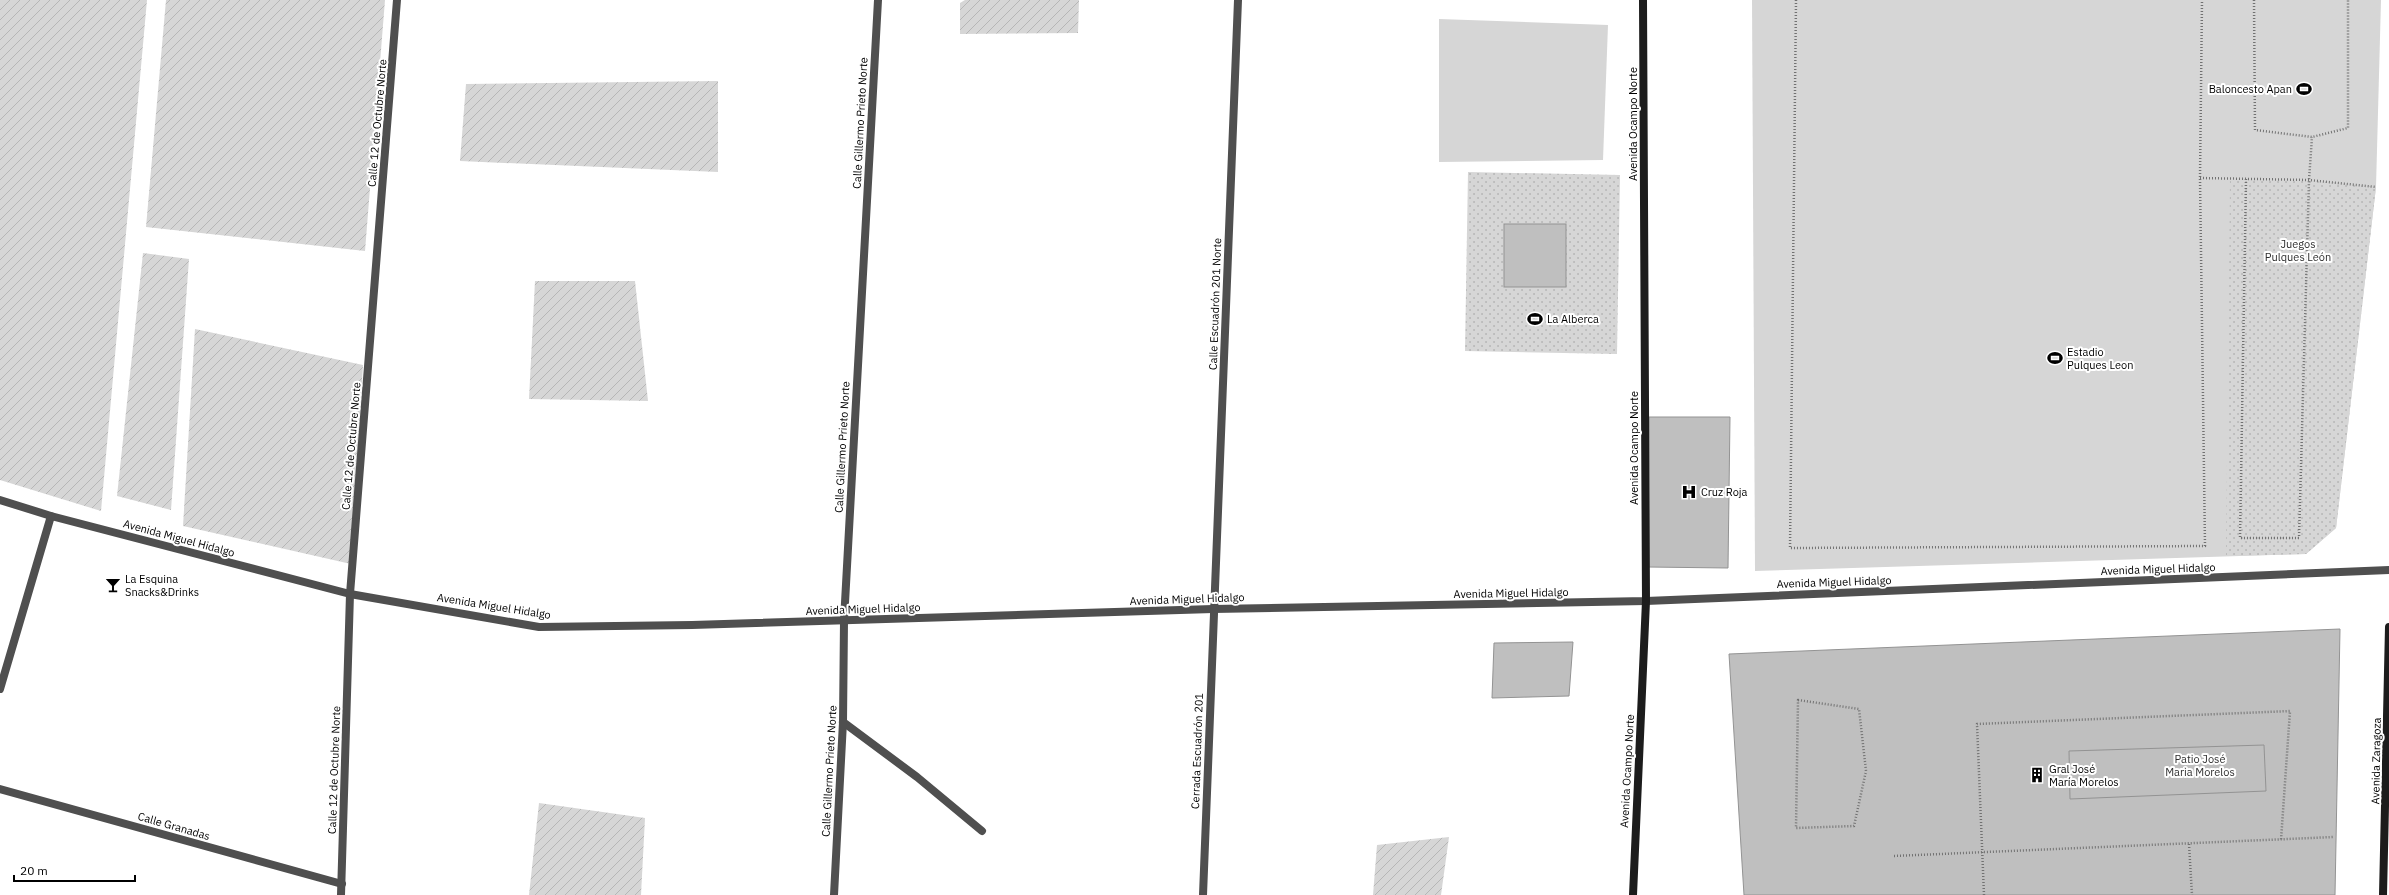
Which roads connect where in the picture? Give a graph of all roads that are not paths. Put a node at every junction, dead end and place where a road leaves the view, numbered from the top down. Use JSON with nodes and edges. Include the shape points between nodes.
{"nodes":[{"id":1,"x":398,"y":0,"type":"edge"},
{"id":2,"x":878,"y":0,"type":"edge"},
{"id":3,"x":1238,"y":0,"type":"edge"},
{"id":4,"x":1643,"y":0,"type":"edge"},
{"id":5,"x":0,"y":500,"type":"edge"},
{"id":6,"x":51,"y":516,"type":"junction"},
{"id":7,"x":2389,"y":570,"type":"edge"},
{"id":8,"x":350,"y":594,"type":"junction"},
{"id":9,"x":1646,"y":601,"type":"junction"},
{"id":10,"x":1213,"y":609,"type":"junction"},
{"id":11,"x":844,"y":621,"type":"junction"},
{"id":12,"x":2389,"y":627,"type":"edge"},
{"id":13,"x":0,"y":689,"type":"edge"},
{"id":14,"x":842,"y":722,"type":"junction"},
{"id":15,"x":0,"y":789,"type":"edge"},
{"id":16,"x":982,"y":831,"type":"dead end"},
{"id":17,"x":2387,"y":832,"type":"edge"},
{"id":18,"x":342,"y":884,"type":"junction"},
{"id":19,"x":341,"y":895,"type":"edge"},
{"id":20,"x":834,"y":895,"type":"edge"},
{"id":21,"x":1203,"y":895,"type":"edge"},
{"id":22,"x":1633,"y":895,"type":"edge"},
{"id":23,"x":2383,"y":895,"type":"edge"}],
"edges":[{"from":1,"to":8,"type":"street","name":"Calle 12 de Octubre Norte"},
{"from":2,"to":11,"type":"street","name":"Calle Gillermo Prieto Norte"},
{"from":3,"to":10,"type":"street","name":"Calle Escuadrón 201 Norte"},
{"from":4,"to":9,"type":"street","name":"Avenida Ocampo Norte"},
{"from":5,"to":6,"type":"street","name":"Avenida Miguel Hidalgo"},
{"from":6,"to":8,"type":"street","name":"Avenida Miguel Hidalgo"},
{"from":6,"to":13,"type":"street"},
{"from":7,"to":9,"type":"street","name":"Avenida Miguel Hidalgo"},
{"from":8,"to":11,"type":"street","name":"Avenida Miguel Hidalgo","via":[[540,627]]},
{"from":8,"to":18,"type":"street","name":"Calle 12 de Octubre Norte"},
{"from":9,"to":10,"type":"street","name":"Avenida Miguel Hidalgo"},
{"from":9,"to":22,"type":"street","name":"Avenida Ocampo Norte"},
{"from":10,"to":11,"type":"street","name":"Avenida Miguel Hidalgo"},
{"from":10,"to":21,"type":"street","name":"Cerrada Escuadrón 201"},
{"from":11,"to":14,"type":"street","name":"Calle Gillermo Prieto Norte"},
{"from":12,"to":17,"type":"street","name":"Avenida Zaragoza"},
{"from":14,"to":16,"type":"street","via":[[917,777]]},
{"from":14,"to":20,"type":"street","name":"Calle Gillermo Prieto Norte"},
{"from":15,"to":18,"type":"street","name":"Calle Granadas"},
{"from":17,"to":23,"type":"street","name":"Avenida Zaragoza"},
{"from":18,"to":19,"type":"street","name":"Calle 12 de Octubre Norte"}]}
